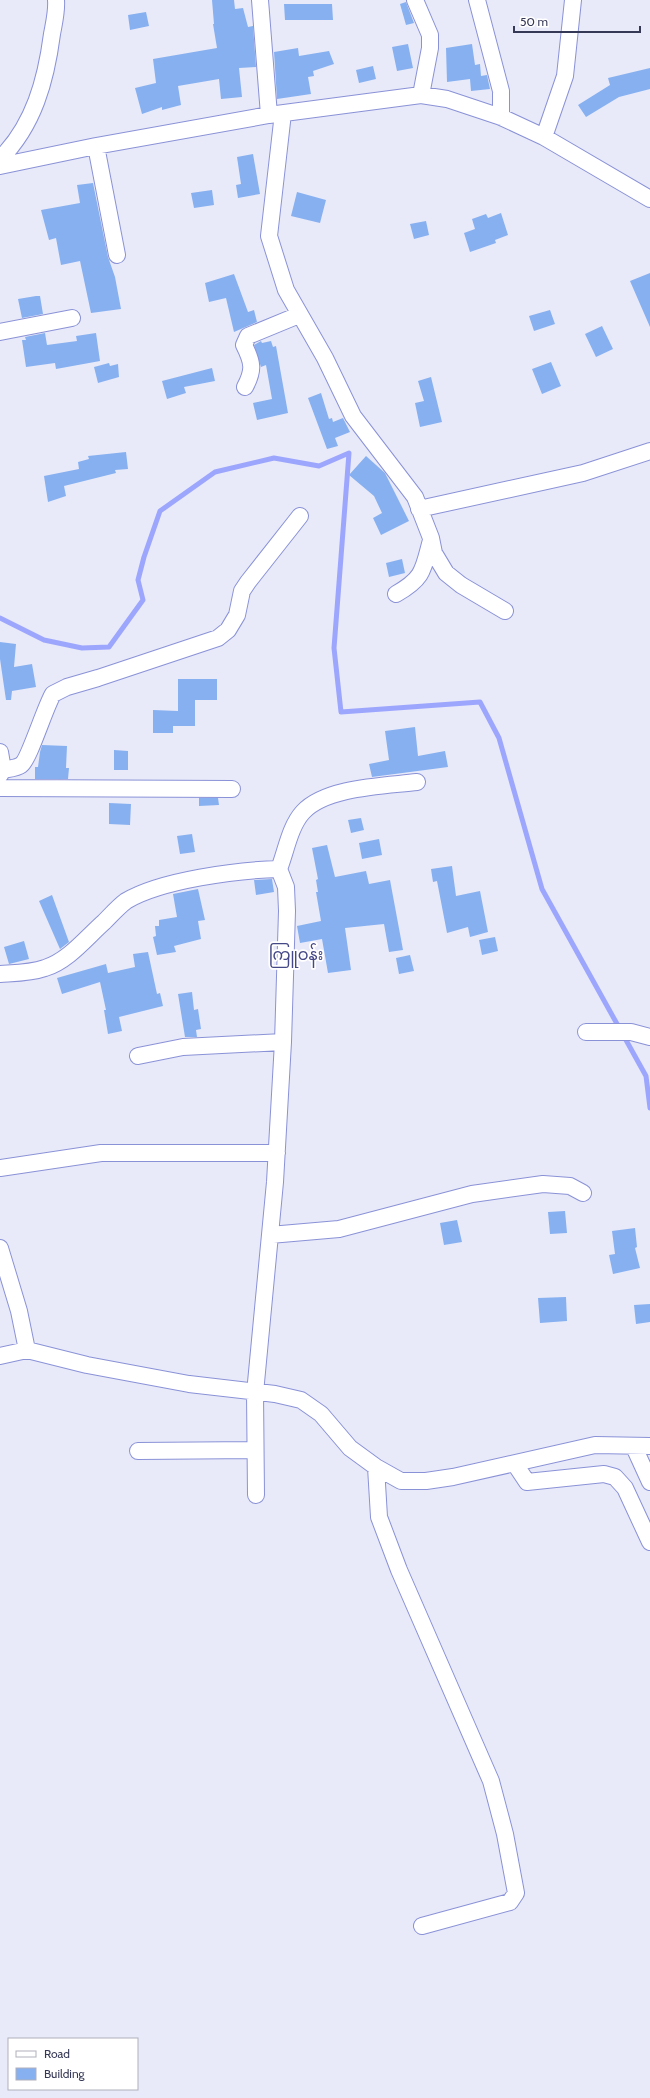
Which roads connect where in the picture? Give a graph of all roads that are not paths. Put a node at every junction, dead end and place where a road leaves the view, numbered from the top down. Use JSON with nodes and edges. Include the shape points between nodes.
{"nodes":[{"id":1,"x":56,"y":0,"type":"edge"},
{"id":2,"x":260,"y":0,"type":"edge"},
{"id":3,"x":415,"y":0,"type":"edge"},
{"id":4,"x":477,"y":0,"type":"edge"},
{"id":5,"x":573,"y":0,"type":"edge"},
{"id":6,"x":421,"y":94,"type":"junction"},
{"id":7,"x":276,"y":114,"type":"junction"},
{"id":8,"x":501,"y":117,"type":"junction"},
{"id":9,"x":544,"y":137,"type":"junction"},
{"id":10,"x":96,"y":146,"type":"junction"},
{"id":11,"x":0,"y":159,"type":"edge"},
{"id":12,"x":0,"y":166,"type":"edge"},
{"id":13,"x":650,"y":199,"type":"edge"},
{"id":14,"x":117,"y":255,"type":"dead end"},
{"id":15,"x":299,"y":315,"type":"junction"},
{"id":16,"x":72,"y":318,"type":"dead end"},
{"id":17,"x":0,"y":332,"type":"edge"},
{"id":18,"x":245,"y":387,"type":"dead end"},
{"id":19,"x":650,"y":452,"type":"edge"},
{"id":20,"x":419,"y":509,"type":"junction"},
{"id":21,"x":300,"y":516,"type":"dead end"},
{"id":22,"x":431,"y":538,"type":"junction"},
{"id":23,"x":396,"y":594,"type":"dead end"},
{"id":24,"x":505,"y":611,"type":"dead end"},
{"id":25,"x":0,"y":752,"type":"edge"},
{"id":26,"x":1,"y":772,"type":"edge"},
{"id":27,"x":417,"y":782,"type":"dead end"},
{"id":28,"x":0,"y":788,"type":"edge"},
{"id":29,"x":232,"y":790,"type":"dead end"},
{"id":30,"x":279,"y":869,"type":"junction"},
{"id":31,"x":0,"y":974,"type":"edge"},
{"id":32,"x":586,"y":1032,"type":"dead end"},
{"id":33,"x":650,"y":1037,"type":"edge"},
{"id":34,"x":283,"y":1042,"type":"junction"},
{"id":35,"x":138,"y":1056,"type":"dead end"},
{"id":36,"x":277,"y":1153,"type":"junction"},
{"id":37,"x":0,"y":1168,"type":"edge"},
{"id":38,"x":583,"y":1193,"type":"dead end"},
{"id":39,"x":270,"y":1235,"type":"junction"},
{"id":40,"x":0,"y":1248,"type":"edge"},
{"id":41,"x":28,"y":1350,"type":"junction"},
{"id":42,"x":0,"y":1356,"type":"edge"},
{"id":43,"x":255,"y":1393,"type":"junction"},
{"id":44,"x":642,"y":1446,"type":"edge"},
{"id":45,"x":255,"y":1450,"type":"junction"},
{"id":46,"x":138,"y":1451,"type":"dead end"},
{"id":47,"x":515,"y":1464,"type":"junction"},
{"id":48,"x":376,"y":1467,"type":"junction"},
{"id":49,"x":650,"y":1482,"type":"edge"},
{"id":50,"x":256,"y":1495,"type":"dead end"},
{"id":51,"x":650,"y":1542,"type":"edge"},
{"id":52,"x":422,"y":1926,"type":"dead end"}],
"edges":[{"from":1,"to":11,"type":"street","via":[[50,54],[37,104],[23,131]]},
{"from":2,"to":7,"type":"street"},
{"from":3,"to":6,"type":"street","via":[[430,35]]},
{"from":4,"to":8,"type":"street","via":[[501,91]]},
{"from":5,"to":9,"type":"street","via":[[565,76]]},
{"from":6,"to":7,"type":"street"},
{"from":6,"to":8,"type":"street","via":[[446,99]]},
{"from":7,"to":10,"type":"street"},
{"from":7,"to":15,"type":"street","via":[[269,236],[286,290]]},
{"from":8,"to":9,"type":"street"},
{"from":9,"to":13,"type":"street"},
{"from":10,"to":12,"type":"street"},
{"from":10,"to":14,"type":"street"},
{"from":15,"to":18,"type":"street","via":[[248,336],[244,345],[249,355],[252,374]]},
{"from":15,"to":20,"type":"street","via":[[353,416],[393,467]]},
{"from":16,"to":17,"type":"street"},
{"from":19,"to":20,"type":"street","via":[[583,473]]},
{"from":20,"to":22,"type":"street"},
{"from":21,"to":26,"type":"street","via":[[242,591],[237,615],[228,630],[218,638],[52,694],[28,757],[21,766]]},
{"from":22,"to":23,"type":"street","via":[[422,571],[412,585]]},
{"from":22,"to":24,"type":"street","via":[[434,553],[446,573]]},
{"from":25,"to":26,"type":"street"},
{"from":27,"to":30,"type":"street","via":[[338,793],[310,806],[295,824]]},
{"from":28,"to":29,"type":"street"},
{"from":30,"to":31,"type":"street","via":[[257,870],[153,889],[126,902],[58,962],[29,972]]},
{"from":30,"to":34,"type":"street","via":[[286,887],[287,911]]},
{"from":32,"to":33,"type":"street","via":[[631,1032]]},
{"from":34,"to":35,"type":"street","via":[[183,1047]]},
{"from":34,"to":36,"type":"street"},
{"from":36,"to":37,"type":"street","via":[[101,1153]]},
{"from":36,"to":39,"type":"street"},
{"from":38,"to":39,"type":"street","via":[[570,1186],[543,1184],[472,1194],[339,1229]]},
{"from":39,"to":43,"type":"street"},
{"from":40,"to":41,"type":"street"},
{"from":41,"to":42,"type":"street"},
{"from":41,"to":43,"type":"street","via":[[87,1366]]},
{"from":43,"to":45,"type":"street"},
{"from":43,"to":48,"type":"street","via":[[275,1394],[301,1400],[321,1414],[350,1448]]},
{"from":44,"to":47,"type":"street","via":[[594,1445]]},
{"from":44,"to":49,"type":"street"},
{"from":45,"to":46,"type":"street"},
{"from":45,"to":50,"type":"street"},
{"from":47,"to":48,"type":"street","via":[[426,1481],[401,1481]]},
{"from":47,"to":51,"type":"street","via":[[527,1482],[604,1474],[615,1477],[625,1488]]},
{"from":48,"to":52,"type":"street","via":[[379,1518],[402,1578],[491,1781],[516,1888],[510,1902]]}]}
